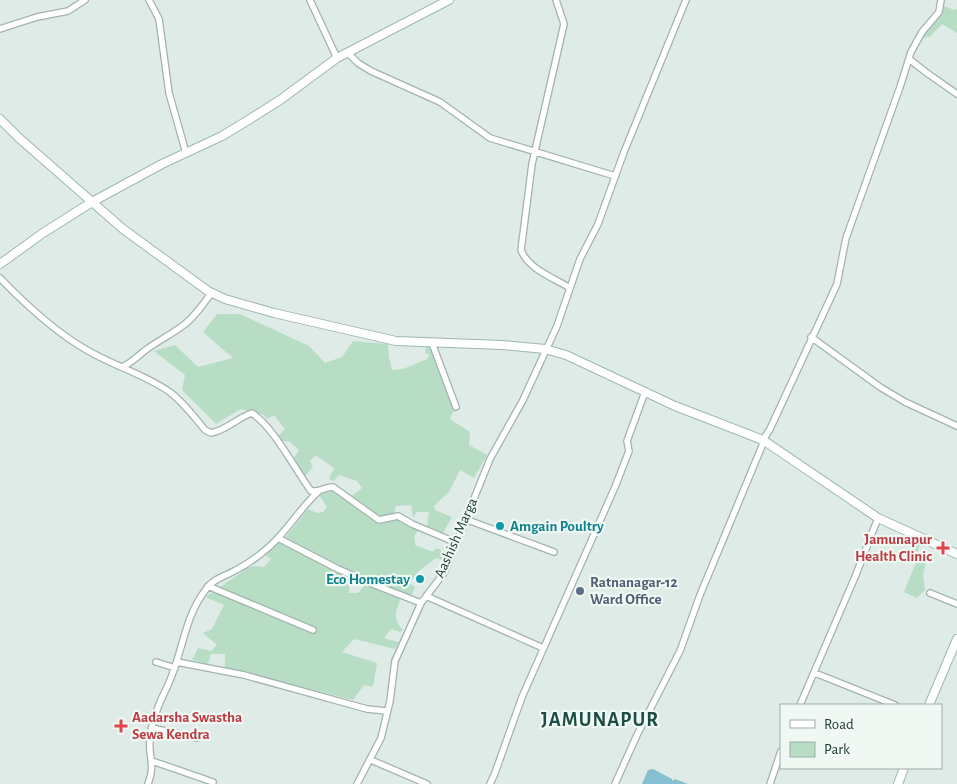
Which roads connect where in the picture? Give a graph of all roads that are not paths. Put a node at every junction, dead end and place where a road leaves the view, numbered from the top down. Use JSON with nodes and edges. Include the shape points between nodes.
{"nodes":[{"id":1,"x":85,"y":0,"type":"edge"},
{"id":2,"x":150,"y":0,"type":"edge"},
{"id":3,"x":310,"y":0,"type":"edge"},
{"id":4,"x":449,"y":0,"type":"edge"},
{"id":5,"x":556,"y":0,"type":"edge"},
{"id":6,"x":686,"y":0,"type":"edge"},
{"id":7,"x":941,"y":0,"type":"edge"},
{"id":8,"x":0,"y":29,"type":"edge"},
{"id":9,"x":347,"y":52,"type":"junction"},
{"id":10,"x":338,"y":58,"type":"junction"},
{"id":11,"x":909,"y":59,"type":"junction"},
{"id":12,"x":957,"y":94,"type":"edge"},
{"id":13,"x":0,"y":119,"type":"edge"},
{"id":14,"x":535,"y":152,"type":"junction"},
{"id":15,"x":186,"y":153,"type":"junction"},
{"id":16,"x":616,"y":176,"type":"junction"},
{"id":17,"x":92,"y":202,"type":"junction"},
{"id":18,"x":0,"y":264,"type":"edge"},
{"id":19,"x":0,"y":278,"type":"edge"},
{"id":20,"x":570,"y":288,"type":"junction"},
{"id":21,"x":209,"y":292,"type":"junction"},
{"id":22,"x":811,"y":337,"type":"junction"},
{"id":23,"x":432,"y":343,"type":"junction"},
{"id":24,"x":545,"y":349,"type":"junction"},
{"id":25,"x":122,"y":367,"type":"junction"},
{"id":26,"x":645,"y":392,"type":"junction"},
{"id":27,"x":456,"y":407,"type":"dead end"},
{"id":28,"x":957,"y":426,"type":"edge"},
{"id":29,"x":763,"y":440,"type":"junction"},
{"id":30,"x":318,"y":492,"type":"junction"},
{"id":31,"x":878,"y":518,"type":"junction"},
{"id":32,"x":465,"y":519,"type":"junction"},
{"id":33,"x":278,"y":538,"type":"junction"},
{"id":34,"x":456,"y":543,"type":"junction"},
{"id":35,"x":554,"y":552,"type":"dead end"},
{"id":36,"x":957,"y":554,"type":"edge"},
{"id":37,"x":208,"y":586,"type":"junction"},
{"id":38,"x":930,"y":593,"type":"dead end"},
{"id":39,"x":426,"y":596,"type":"junction"},
{"id":40,"x":421,"y":603,"type":"junction"},
{"id":41,"x":957,"y":604,"type":"edge"},
{"id":42,"x":313,"y":630,"type":"dead end"},
{"id":43,"x":957,"y":639,"type":"edge"},
{"id":44,"x":543,"y":648,"type":"junction"},
{"id":45,"x":156,"y":662,"type":"dead end"},
{"id":46,"x":176,"y":665,"type":"junction"},
{"id":47,"x":815,"y":673,"type":"junction"},
{"id":48,"x":800,"y":704,"type":"edge"},
{"id":49,"x":892,"y":704,"type":"edge"},
{"id":50,"x":930,"y":704,"type":"edge"},
{"id":51,"x":387,"y":712,"type":"junction"},
{"id":52,"x":152,"y":728,"type":"junction"},
{"id":53,"x":198,"y":736,"type":"dead end"},
{"id":54,"x":780,"y":754,"type":"edge"},
{"id":55,"x":371,"y":760,"type":"junction"},
{"id":56,"x":152,"y":761,"type":"junction"},
{"id":57,"x":904,"y":769,"type":"edge"},
{"id":58,"x":213,"y":782,"type":"dead end"},
{"id":59,"x":148,"y":784,"type":"edge"},
{"id":60,"x":357,"y":784,"type":"edge"},
{"id":61,"x":428,"y":784,"type":"edge"},
{"id":62,"x":490,"y":784,"type":"edge"},
{"id":63,"x":615,"y":784,"type":"edge"},
{"id":64,"x":770,"y":784,"type":"edge"},
{"id":65,"x":898,"y":784,"type":"edge"}],
"edges":[{"from":1,"to":8,"type":"street","via":[[68,11]]},
{"from":2,"to":15,"type":"street","via":[[159,19],[169,93]]},
{"from":3,"to":10,"type":"street"},
{"from":4,"to":9,"type":"street"},
{"from":5,"to":14,"type":"street","via":[[564,24]]},
{"from":6,"to":16,"type":"street","name":"Aashish Marga"},
{"from":7,"to":11,"type":"street","via":[[939,12],[922,32]]},
{"from":9,"to":10,"type":"street"},
{"from":9,"to":14,"type":"street","via":[[371,71],[440,102],[490,138]]},
{"from":10,"to":15,"type":"street","via":[[280,100],[222,136]]},
{"from":11,"to":12,"type":"street"},
{"from":11,"to":22,"type":"street","via":[[846,238],[837,284]]},
{"from":13,"to":17,"type":"street"},
{"from":14,"to":16,"type":"street"},
{"from":14,"to":20,"type":"street","via":[[523,256],[530,264]]},
{"from":15,"to":17,"type":"street"},
{"from":16,"to":20,"type":"street","name":"Aashish Marga"},
{"from":17,"to":18,"type":"street"},
{"from":17,"to":21,"type":"street"},
{"from":19,"to":25,"type":"street","via":[[18,297],[84,349]]},
{"from":20,"to":24,"type":"street","name":"Aashish Marga"},
{"from":21,"to":23,"type":"street","via":[[274,313],[350,331]]},
{"from":21,"to":25,"type":"street","via":[[206,300],[180,327]]},
{"from":22,"to":28,"type":"street","via":[[897,397]]},
{"from":22,"to":29,"type":"street"},
{"from":23,"to":24,"type":"street"},
{"from":23,"to":27,"type":"street"},
{"from":24,"to":26,"type":"street","via":[[566,355]]},
{"from":24,"to":32,"type":"street","name":"Aashish Marga","via":[[523,400],[490,459]]},
{"from":25,"to":30,"type":"street","via":[[172,394],[211,434],[252,413],[280,443],[311,491]]},
{"from":26,"to":29,"type":"street"},
{"from":26,"to":44,"type":"street","via":[[626,441],[629,451],[615,487]]},
{"from":29,"to":31,"type":"street"},
{"from":29,"to":63,"type":"street","via":[[680,651]]},
{"from":30,"to":33,"type":"street"},
{"from":30,"to":34,"type":"street","via":[[333,487],[379,520],[398,516]]},
{"from":31,"to":36,"type":"street"},
{"from":31,"to":47,"type":"street"},
{"from":32,"to":34,"type":"street","name":"Aashish Marga"},
{"from":32,"to":35,"type":"street"},
{"from":33,"to":37,"type":"street","via":[[252,561]]},
{"from":33,"to":40,"type":"street","via":[[375,586]]},
{"from":34,"to":39,"type":"street","name":"Aashish Marga","via":[[444,573]]},
{"from":37,"to":42,"type":"street"},
{"from":37,"to":46,"type":"street","via":[[193,607]]},
{"from":38,"to":41,"type":"street"},
{"from":39,"to":40,"type":"street","name":"Aashish Marga"},
{"from":39,"to":44,"type":"street"},
{"from":40,"to":51,"type":"street","name":"Aashish Marga","via":[[395,661]]},
{"from":43,"to":50,"type":"street"},
{"from":44,"to":62,"type":"street"},
{"from":45,"to":46,"type":"street"},
{"from":46,"to":51,"type":"street","via":[[244,676]]},
{"from":46,"to":52,"type":"street","via":[[158,705]]},
{"from":47,"to":48,"type":"street"},
{"from":47,"to":49,"type":"street"},
{"from":51,"to":55,"type":"street","name":"Aashish Marga","via":[[381,738]]},
{"from":52,"to":53,"type":"street"},
{"from":52,"to":56,"type":"street","via":[[149,741]]},
{"from":54,"to":64,"type":"street"},
{"from":55,"to":60,"type":"street","name":"Aashish Marga"},
{"from":55,"to":61,"type":"street"},
{"from":56,"to":58,"type":"street"},
{"from":56,"to":59,"type":"street","via":[[153,771]]},
{"from":57,"to":65,"type":"street"}]}
